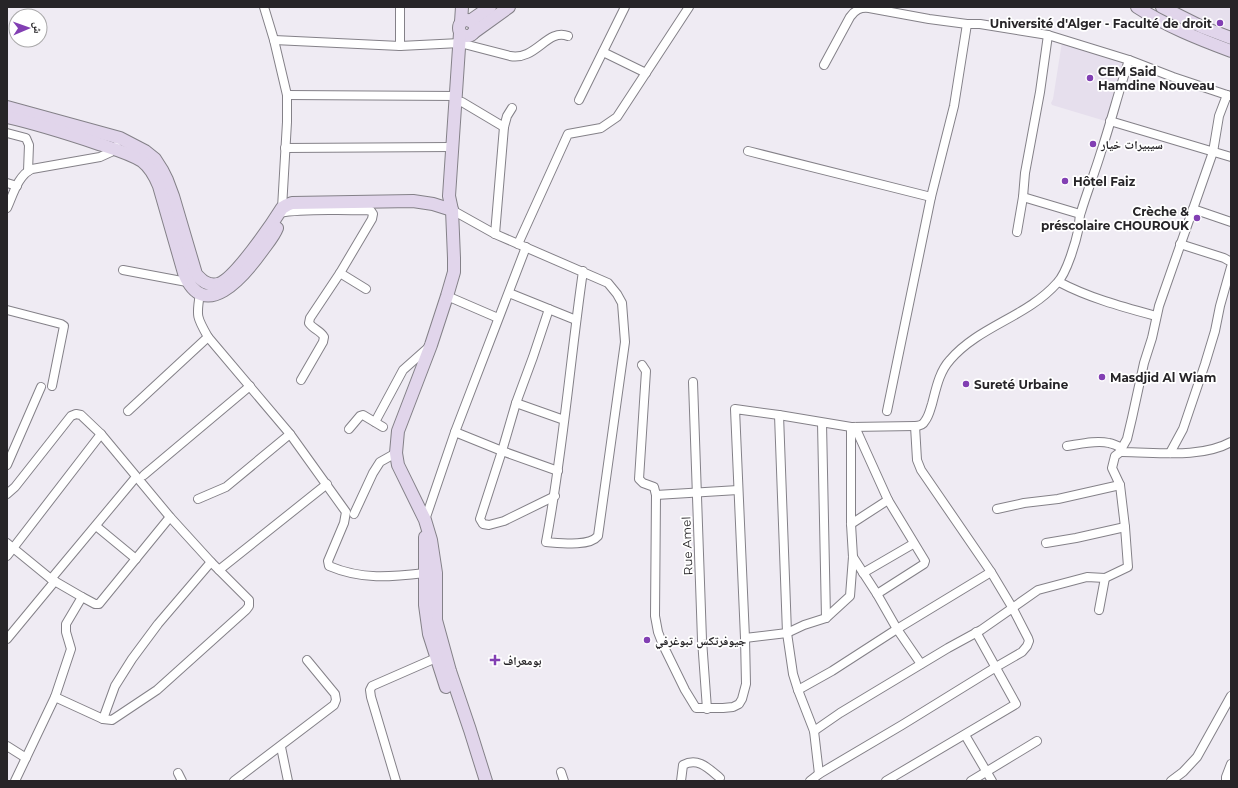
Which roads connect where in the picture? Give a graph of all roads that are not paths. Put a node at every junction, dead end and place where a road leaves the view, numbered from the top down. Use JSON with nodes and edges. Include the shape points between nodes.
{"nodes":[{"id":1,"x":264,"y":7,"type":"edge"},
{"id":2,"x":400,"y":7,"type":"edge"},
{"id":3,"x":462,"y":7,"type":"edge"},
{"id":4,"x":469,"y":7,"type":"edge"},
{"id":5,"x":490,"y":7,"type":"edge"},
{"id":6,"x":509,"y":7,"type":"edge"},
{"id":7,"x":625,"y":7,"type":"edge"},
{"id":8,"x":689,"y":7,"type":"edge"},
{"id":9,"x":1137,"y":7,"type":"edge"},
{"id":10,"x":1162,"y":7,"type":"edge"},
{"id":11,"x":966,"y":24,"type":"junction"},
{"id":12,"x":466,"y":32,"type":"junction"},
{"id":13,"x":1048,"y":35,"type":"junction"},
{"id":14,"x":568,"y":36,"type":"dead end"},
{"id":15,"x":1231,"y":38,"type":"edge"},
{"id":16,"x":274,"y":40,"type":"junction"},
{"id":17,"x":400,"y":46,"type":"junction"},
{"id":18,"x":1231,"y":51,"type":"edge"},
{"id":19,"x":603,"y":52,"type":"junction"},
{"id":20,"x":1129,"y":60,"type":"junction"},
{"id":21,"x":824,"y":65,"type":"dead end"},
{"id":22,"x":646,"y":73,"type":"junction"},
{"id":23,"x":287,"y":95,"type":"junction"},
{"id":24,"x":1229,"y":96,"type":"edge"},
{"id":25,"x":460,"y":99,"type":"junction"},
{"id":26,"x":579,"y":100,"type":"dead end"},
{"id":27,"x":7,"y":107,"type":"edge"},
{"id":28,"x":512,"y":108,"type":"dead end"},
{"id":29,"x":7,"y":117,"type":"edge"},
{"id":30,"x":1110,"y":121,"type":"junction"},
{"id":31,"x":504,"y":127,"type":"junction"},
{"id":32,"x":7,"y":133,"type":"edge"},
{"id":33,"x":120,"y":138,"type":"junction"},
{"id":34,"x":452,"y":147,"type":"junction"},
{"id":35,"x":285,"y":148,"type":"junction"},
{"id":36,"x":114,"y":149,"type":"junction"},
{"id":37,"x":748,"y":151,"type":"dead end"},
{"id":38,"x":1213,"y":152,"type":"junction"},
{"id":39,"x":1231,"y":158,"type":"edge"},
{"id":40,"x":28,"y":171,"type":"junction"},
{"id":41,"x":159,"y":173,"type":"junction"},
{"id":42,"x":7,"y":182,"type":"edge"},
{"id":43,"x":17,"y":186,"type":"junction"},
{"id":44,"x":1023,"y":197,"type":"junction"},
{"id":45,"x":931,"y":198,"type":"junction"},
{"id":46,"x":7,"y":208,"type":"edge"},
{"id":47,"x":1193,"y":209,"type":"junction"},
{"id":48,"x":452,"y":210,"type":"junction"},
{"id":49,"x":279,"y":214,"type":"junction"},
{"id":50,"x":1080,"y":214,"type":"junction"},
{"id":51,"x":1231,"y":222,"type":"edge"},
{"id":52,"x":1017,"y":232,"type":"dead end"},
{"id":53,"x":494,"y":234,"type":"junction"},
{"id":54,"x":518,"y":244,"type":"junction"},
{"id":55,"x":1180,"y":244,"type":"junction"},
{"id":56,"x":526,"y":247,"type":"junction"},
{"id":57,"x":1231,"y":262,"type":"edge"},
{"id":58,"x":1231,"y":267,"type":"edge"},
{"id":59,"x":123,"y":270,"type":"dead end"},
{"id":60,"x":583,"y":271,"type":"junction"},
{"id":61,"x":340,"y":273,"type":"junction"},
{"id":62,"x":187,"y":282,"type":"junction"},
{"id":63,"x":1059,"y":282,"type":"junction"},
{"id":64,"x":366,"y":290,"type":"dead end"},
{"id":65,"x":509,"y":293,"type":"junction"},
{"id":66,"x":200,"y":294,"type":"junction"},
{"id":67,"x":448,"y":296,"type":"junction"},
{"id":68,"x":549,"y":309,"type":"junction"},
{"id":69,"x":7,"y":310,"type":"edge"},
{"id":70,"x":1156,"y":316,"type":"junction"},
{"id":71,"x":498,"y":318,"type":"junction"},
{"id":72,"x":576,"y":320,"type":"junction"},
{"id":73,"x":208,"y":337,"type":"junction"},
{"id":74,"x":431,"y":344,"type":"junction"},
{"id":75,"x":642,"y":364,"type":"dead end"},
{"id":76,"x":301,"y":380,"type":"dead end"},
{"id":77,"x":693,"y":382,"type":"dead end"},
{"id":78,"x":42,"y":386,"type":"dead end"},
{"id":79,"x":52,"y":386,"type":"dead end"},
{"id":80,"x":250,"y":386,"type":"junction"},
{"id":81,"x":516,"y":403,"type":"junction"},
{"id":82,"x":128,"y":411,"type":"dead end"},
{"id":83,"x":887,"y":411,"type":"dead end"},
{"id":84,"x":780,"y":415,"type":"junction"},
{"id":85,"x":564,"y":420,"type":"junction"},
{"id":86,"x":375,"y":422,"type":"junction"},
{"id":87,"x":822,"y":423,"type":"junction"},
{"id":88,"x":383,"y":426,"type":"dead end"},
{"id":89,"x":915,"y":426,"type":"junction"},
{"id":90,"x":853,"y":427,"type":"junction"},
{"id":91,"x":349,"y":429,"type":"dead end"},
{"id":92,"x":455,"y":432,"type":"junction"},
{"id":93,"x":101,"y":434,"type":"junction"},
{"id":94,"x":290,"y":434,"type":"junction"},
{"id":95,"x":1231,"y":442,"type":"edge"},
{"id":96,"x":1067,"y":446,"type":"dead end"},
{"id":97,"x":1122,"y":448,"type":"junction"},
{"id":98,"x":502,"y":451,"type":"junction"},
{"id":99,"x":396,"y":453,"type":"junction"},
{"id":100,"x":1170,"y":453,"type":"junction"},
{"id":101,"x":7,"y":465,"type":"edge"},
{"id":102,"x":558,"y":472,"type":"junction"},
{"id":103,"x":140,"y":476,"type":"junction"},
{"id":104,"x":327,"y":484,"type":"junction"},
{"id":105,"x":1120,"y":486,"type":"junction"},
{"id":106,"x":738,"y":490,"type":"junction"},
{"id":107,"x":696,"y":492,"type":"junction"},
{"id":108,"x":7,"y":494,"type":"edge"},
{"id":109,"x":656,"y":495,"type":"junction"},
{"id":110,"x":555,"y":496,"type":"junction"},
{"id":111,"x":198,"y":499,"type":"dead end"},
{"id":112,"x":888,"y":500,"type":"junction"},
{"id":113,"x":997,"y":509,"type":"dead end"},
{"id":114,"x":354,"y":514,"type":"dead end"},
{"id":115,"x":170,"y":517,"type":"junction"},
{"id":116,"x":425,"y":520,"type":"junction"},
{"id":117,"x":851,"y":524,"type":"junction"},
{"id":118,"x":96,"y":526,"type":"junction"},
{"id":119,"x":1125,"y":526,"type":"junction"},
{"id":120,"x":1046,"y":543,"type":"dead end"},
{"id":121,"x":914,"y":544,"type":"junction"},
{"id":122,"x":10,"y":545,"type":"edge"},
{"id":123,"x":7,"y":556,"type":"edge"},
{"id":124,"x":853,"y":558,"type":"junction"},
{"id":125,"x":136,"y":559,"type":"junction"},
{"id":126,"x":211,"y":562,"type":"junction"},
{"id":127,"x":219,"y":570,"type":"junction"},
{"id":128,"x":991,"y":572,"type":"junction"},
{"id":129,"x":425,"y":573,"type":"junction"},
{"id":130,"x":863,"y":573,"type":"junction"},
{"id":131,"x":1105,"y":578,"type":"junction"},
{"id":132,"x":53,"y":580,"type":"junction"},
{"id":133,"x":877,"y":594,"type":"junction"},
{"id":134,"x":82,"y":597,"type":"junction"},
{"id":135,"x":1012,"y":607,"type":"junction"},
{"id":136,"x":1100,"y":610,"type":"dead end"},
{"id":137,"x":826,"y":618,"type":"junction"},
{"id":138,"x":897,"y":629,"type":"junction"},
{"id":139,"x":976,"y":632,"type":"junction"},
{"id":140,"x":787,"y":633,"type":"junction"},
{"id":141,"x":7,"y":638,"type":"edge"},
{"id":142,"x":745,"y":638,"type":"junction"},
{"id":143,"x":436,"y":658,"type":"junction"},
{"id":144,"x":307,"y":660,"type":"dead end"},
{"id":145,"x":921,"y":664,"type":"junction"},
{"id":146,"x":996,"y":667,"type":"junction"},
{"id":147,"x":798,"y":690,"type":"junction"},
{"id":148,"x":1231,"y":696,"type":"edge"},
{"id":149,"x":55,"y":697,"type":"junction"},
{"id":150,"x":707,"y":709,"type":"junction"},
{"id":151,"x":103,"y":719,"type":"junction"},
{"id":152,"x":814,"y":731,"type":"junction"},
{"id":153,"x":965,"y":735,"type":"junction"},
{"id":154,"x":1036,"y":741,"type":"dead end"},
{"id":155,"x":7,"y":746,"type":"edge"},
{"id":156,"x":281,"y":747,"type":"junction"},
{"id":157,"x":26,"y":758,"type":"junction"},
{"id":158,"x":1231,"y":764,"type":"edge"},
{"id":159,"x":561,"y":772,"type":"dead end"},
{"id":160,"x":986,"y":772,"type":"junction"},
{"id":161,"x":819,"y":774,"type":"junction"},
{"id":162,"x":720,"y":778,"type":"dead end"},
{"id":163,"x":15,"y":781,"type":"edge"},
{"id":164,"x":234,"y":781,"type":"edge"},
{"id":165,"x":288,"y":781,"type":"edge"},
{"id":166,"x":396,"y":781,"type":"edge"},
{"id":167,"x":479,"y":781,"type":"edge"},
{"id":168,"x":486,"y":781,"type":"edge"},
{"id":169,"x":564,"y":781,"type":"edge"},
{"id":170,"x":681,"y":781,"type":"edge"},
{"id":171,"x":810,"y":781,"type":"edge"},
{"id":172,"x":886,"y":781,"type":"edge"},
{"id":173,"x":971,"y":781,"type":"edge"},
{"id":174,"x":992,"y":781,"type":"edge"},
{"id":175,"x":1171,"y":781,"type":"edge"},
{"id":176,"x":1226,"y":781,"type":"edge"}],
"edges":[{"from":1,"to":16,"type":"street"},
{"from":2,"to":17,"type":"street"},
{"from":3,"to":12,"type":"street"},
{"from":4,"to":12,"type":"street"},
{"from":5,"to":12,"type":"street"},
{"from":6,"to":12,"type":"street"},
{"from":7,"to":19,"type":"street"},
{"from":8,"to":22,"type":"street"},
{"from":9,"to":18,"type":"street","via":[[1175,28]]},
{"from":10,"to":15,"type":"street"},
{"from":11,"to":13,"type":"street"},
{"from":11,"to":21,"type":"street","via":[[859,8],[850,17]]},
{"from":11,"to":45,"type":"street","via":[[954,106]]},
{"from":12,"to":14,"type":"street","via":[[510,56],[519,57],[553,36]]},
{"from":12,"to":17,"type":"street"},
{"from":12,"to":25,"type":"street"},
{"from":13,"to":20,"type":"street"},
{"from":13,"to":44,"type":"street"},
{"from":16,"to":17,"type":"street"},
{"from":16,"to":23,"type":"street"},
{"from":19,"to":22,"type":"street"},
{"from":19,"to":26,"type":"street"},
{"from":20,"to":24,"type":"street"},
{"from":20,"to":30,"type":"street"},
{"from":22,"to":54,"type":"street","via":[[617,117],[601,128],[568,134]]},
{"from":23,"to":25,"type":"street"},
{"from":23,"to":35,"type":"street"},
{"from":24,"to":38,"type":"street","via":[[1219,116]]},
{"from":25,"to":31,"type":"street"},
{"from":25,"to":34,"type":"street"},
{"from":25,"to":48,"type":"street","via":[[456,197]]},
{"from":27,"to":33,"type":"street"},
{"from":28,"to":31,"type":"street"},
{"from":29,"to":36,"type":"street"},
{"from":30,"to":38,"type":"street"},
{"from":30,"to":50,"type":"street"},
{"from":31,"to":53,"type":"street"},
{"from":32,"to":40,"type":"street","via":[[26,138],[29,145]]},
{"from":33,"to":36,"type":"street"},
{"from":33,"to":41,"type":"street","via":[[154,160]]},
{"from":34,"to":35,"type":"street"},
{"from":34,"to":48,"type":"street","via":[[449,196]]},
{"from":35,"to":49,"type":"street"},
{"from":36,"to":40,"type":"street","via":[[100,157]]},
{"from":36,"to":41,"type":"street","via":[[129,154]]},
{"from":37,"to":45,"type":"street"},
{"from":38,"to":39,"type":"street"},
{"from":38,"to":47,"type":"street"},
{"from":40,"to":43,"type":"street","via":[[23,174]]},
{"from":41,"to":49,"type":"street","via":[[167,180],[173,196],[196,274],[207,284],[218,284],[233,274]]},
{"from":41,"to":62,"type":"street","via":[[159,186]]},
{"from":42,"to":43,"type":"street"},
{"from":43,"to":46,"type":"street"},
{"from":44,"to":50,"type":"street"},
{"from":44,"to":52,"type":"street"},
{"from":45,"to":83,"type":"street"},
{"from":47,"to":51,"type":"street"},
{"from":47,"to":55,"type":"street"},
{"from":48,"to":49,"type":"street","via":[[413,201],[299,202],[287,204]]},
{"from":48,"to":53,"type":"street"},
{"from":48,"to":67,"type":"street","via":[[454,272]]},
{"from":49,"to":61,"type":"street","via":[[322,210],[371,211],[372,219]]},
{"from":49,"to":66,"type":"street","via":[[276,232],[242,277],[217,294]]},
{"from":50,"to":63,"type":"street","via":[[1076,240]]},
{"from":53,"to":54,"type":"street"},
{"from":54,"to":56,"type":"street"},
{"from":55,"to":57,"type":"street"},
{"from":55,"to":70,"type":"street"},
{"from":56,"to":60,"type":"street"},
{"from":56,"to":65,"type":"street"},
{"from":58,"to":100,"type":"street","via":[[1205,364],[1183,430]]},
{"from":59,"to":62,"type":"street"},
{"from":60,"to":72,"type":"street"},
{"from":60,"to":110,"type":"street","via":[[608,283],[617,294],[622,303],[625,342],[598,536],[595,540],[580,543],[546,542]]},
{"from":61,"to":64,"type":"street"},
{"from":61,"to":76,"type":"street","via":[[310,318],[309,323],[324,337]]},
{"from":62,"to":66,"type":"street"},
{"from":63,"to":70,"type":"street","via":[[1072,289]]},
{"from":63,"to":89,"type":"street","via":[[1038,301],[983,333],[950,359],[939,381],[928,417],[922,425]]},
{"from":65,"to":68,"type":"street"},
{"from":65,"to":71,"type":"street"},
{"from":66,"to":73,"type":"street","via":[[198,317]]},
{"from":67,"to":71,"type":"street"},
{"from":67,"to":74,"type":"street"},
{"from":68,"to":72,"type":"street"},
{"from":68,"to":81,"type":"street"},
{"from":69,"to":79,"type":"street","via":[[64,326]]},
{"from":70,"to":97,"type":"street","via":[[1127,439]]},
{"from":71,"to":92,"type":"street"},
{"from":72,"to":85,"type":"street"},
{"from":73,"to":80,"type":"street"},
{"from":73,"to":82,"type":"street"},
{"from":74,"to":86,"type":"street","via":[[403,370]]},
{"from":74,"to":99,"type":"street","via":[[398,431]]},
{"from":75,"to":109,"type":"street","via":[[646,371],[639,479],[654,487]]},
{"from":77,"to":107,"type":"street","name":"Rue Amel"},
{"from":78,"to":101,"type":"street"},
{"from":80,"to":94,"type":"street"},
{"from":80,"to":103,"type":"street"},
{"from":81,"to":85,"type":"street"},
{"from":81,"to":98,"type":"street"},
{"from":84,"to":87,"type":"street"},
{"from":84,"to":106,"type":"street","via":[[735,409]]},
{"from":84,"to":140,"type":"street"},
{"from":85,"to":102,"type":"street"},
{"from":86,"to":88,"type":"street"},
{"from":86,"to":91,"type":"street","via":[[363,415]]},
{"from":87,"to":90,"type":"street"},
{"from":87,"to":137,"type":"street"},
{"from":89,"to":90,"type":"street"},
{"from":89,"to":128,"type":"street","via":[[917,460],[921,470]]},
{"from":90,"to":112,"type":"street"},
{"from":90,"to":117,"type":"street"},
{"from":92,"to":98,"type":"street"},
{"from":92,"to":116,"type":"street"},
{"from":93,"to":103,"type":"street"},
{"from":93,"to":108,"type":"street","via":[[80,415],[73,414]]},
{"from":93,"to":122,"type":"street"},
{"from":94,"to":104,"type":"street"},
{"from":94,"to":111,"type":"street","via":[[226,487]]},
{"from":95,"to":100,"type":"street","via":[[1210,450]]},
{"from":96,"to":97,"type":"street","via":[[1102,442]]},
{"from":97,"to":100,"type":"street","via":[[1122,452]]},
{"from":97,"to":105,"type":"street","via":[[1115,456],[1112,468]]},
{"from":98,"to":102,"type":"street"},
{"from":98,"to":110,"type":"street","via":[[480,519],[482,524],[504,521]]},
{"from":99,"to":114,"type":"street","via":[[380,462]]},
{"from":99,"to":116,"type":"street","via":[[398,466]]},
{"from":102,"to":110,"type":"street"},
{"from":103,"to":115,"type":"street"},
{"from":103,"to":118,"type":"street"},
{"from":104,"to":127,"type":"street"},
{"from":104,"to":129,"type":"street","via":[[346,512],[328,561],[330,566],[364,576]]},
{"from":105,"to":113,"type":"street"},
{"from":105,"to":119,"type":"street"},
{"from":106,"to":107,"type":"street"},
{"from":106,"to":142,"type":"street"},
{"from":107,"to":109,"type":"street"},
{"from":107,"to":150,"type":"street","name":"Rue Amel"},
{"from":109,"to":150,"type":"street","via":[[655,616],[658,632],[690,700],[696,708]]},
{"from":112,"to":117,"type":"street"},
{"from":112,"to":121,"type":"street"},
{"from":115,"to":125,"type":"street"},
{"from":115,"to":126,"type":"street"},
{"from":116,"to":129,"type":"street"},
{"from":116,"to":168,"type":"street","via":[[436,572],[436,620]]},
{"from":117,"to":124,"type":"street"},
{"from":118,"to":125,"type":"street"},
{"from":118,"to":132,"type":"street"},
{"from":119,"to":120,"type":"street"},
{"from":119,"to":131,"type":"street","via":[[1128,567]]},
{"from":121,"to":130,"type":"street"},
{"from":121,"to":133,"type":"street","via":[[925,561],[924,564]]},
{"from":122,"to":123,"type":"street"},
{"from":122,"to":132,"type":"street"},
{"from":124,"to":130,"type":"street"},
{"from":124,"to":137,"type":"street","via":[[850,596]]},
{"from":125,"to":134,"type":"street","via":[[99,604]]},
{"from":126,"to":127,"type":"street"},
{"from":126,"to":151,"type":"street","via":[[132,659],[115,686]]},
{"from":127,"to":151,"type":"street","via":[[250,600],[246,610],[157,690],[112,720]]},
{"from":128,"to":135,"type":"street"},
{"from":128,"to":138,"type":"street"},
{"from":129,"to":143,"type":"street","via":[[425,605]]},
{"from":130,"to":133,"type":"street"},
{"from":131,"to":135,"type":"street","via":[[1087,577],[1038,590]]},
{"from":131,"to":136,"type":"street"},
{"from":132,"to":134,"type":"street"},
{"from":132,"to":141,"type":"street"},
{"from":133,"to":138,"type":"street"},
{"from":134,"to":149,"type":"street","via":[[66,624],[71,649]]},
{"from":135,"to":139,"type":"street"},
{"from":135,"to":146,"type":"street","via":[[1024,628],[1029,641],[1028,646]]},
{"from":137,"to":140,"type":"street"},
{"from":138,"to":145,"type":"street"},
{"from":138,"to":147,"type":"street"},
{"from":139,"to":145,"type":"street"},
{"from":139,"to":146,"type":"street"},
{"from":140,"to":142,"type":"street"},
{"from":140,"to":147,"type":"street"},
{"from":142,"to":150,"type":"street","via":[[746,684],[740,704]]},
{"from":143,"to":166,"type":"street","via":[[372,686],[370,690]]},
{"from":143,"to":167,"type":"street"},
{"from":144,"to":156,"type":"street","via":[[335,694],[336,700],[331,708]]},
{"from":145,"to":152,"type":"street"},
{"from":146,"to":153,"type":"street","via":[[1016,704]]},
{"from":146,"to":161,"type":"street"},
{"from":147,"to":152,"type":"street"},
{"from":148,"to":175,"type":"street","via":[[1197,756]]},
{"from":149,"to":151,"type":"street"},
{"from":149,"to":157,"type":"street"},
{"from":152,"to":161,"type":"street"},
{"from":153,"to":160,"type":"street"},
{"from":153,"to":172,"type":"street"},
{"from":154,"to":160,"type":"street"},
{"from":155,"to":157,"type":"street"},
{"from":156,"to":164,"type":"street"},
{"from":156,"to":165,"type":"street"},
{"from":157,"to":163,"type":"street"},
{"from":158,"to":176,"type":"street"},
{"from":159,"to":169,"type":"street"},
{"from":160,"to":173,"type":"street"},
{"from":160,"to":174,"type":"street"},
{"from":161,"to":171,"type":"street"},
{"from":162,"to":170,"type":"street","via":[[708,767],[690,761],[682,765]]}]}
